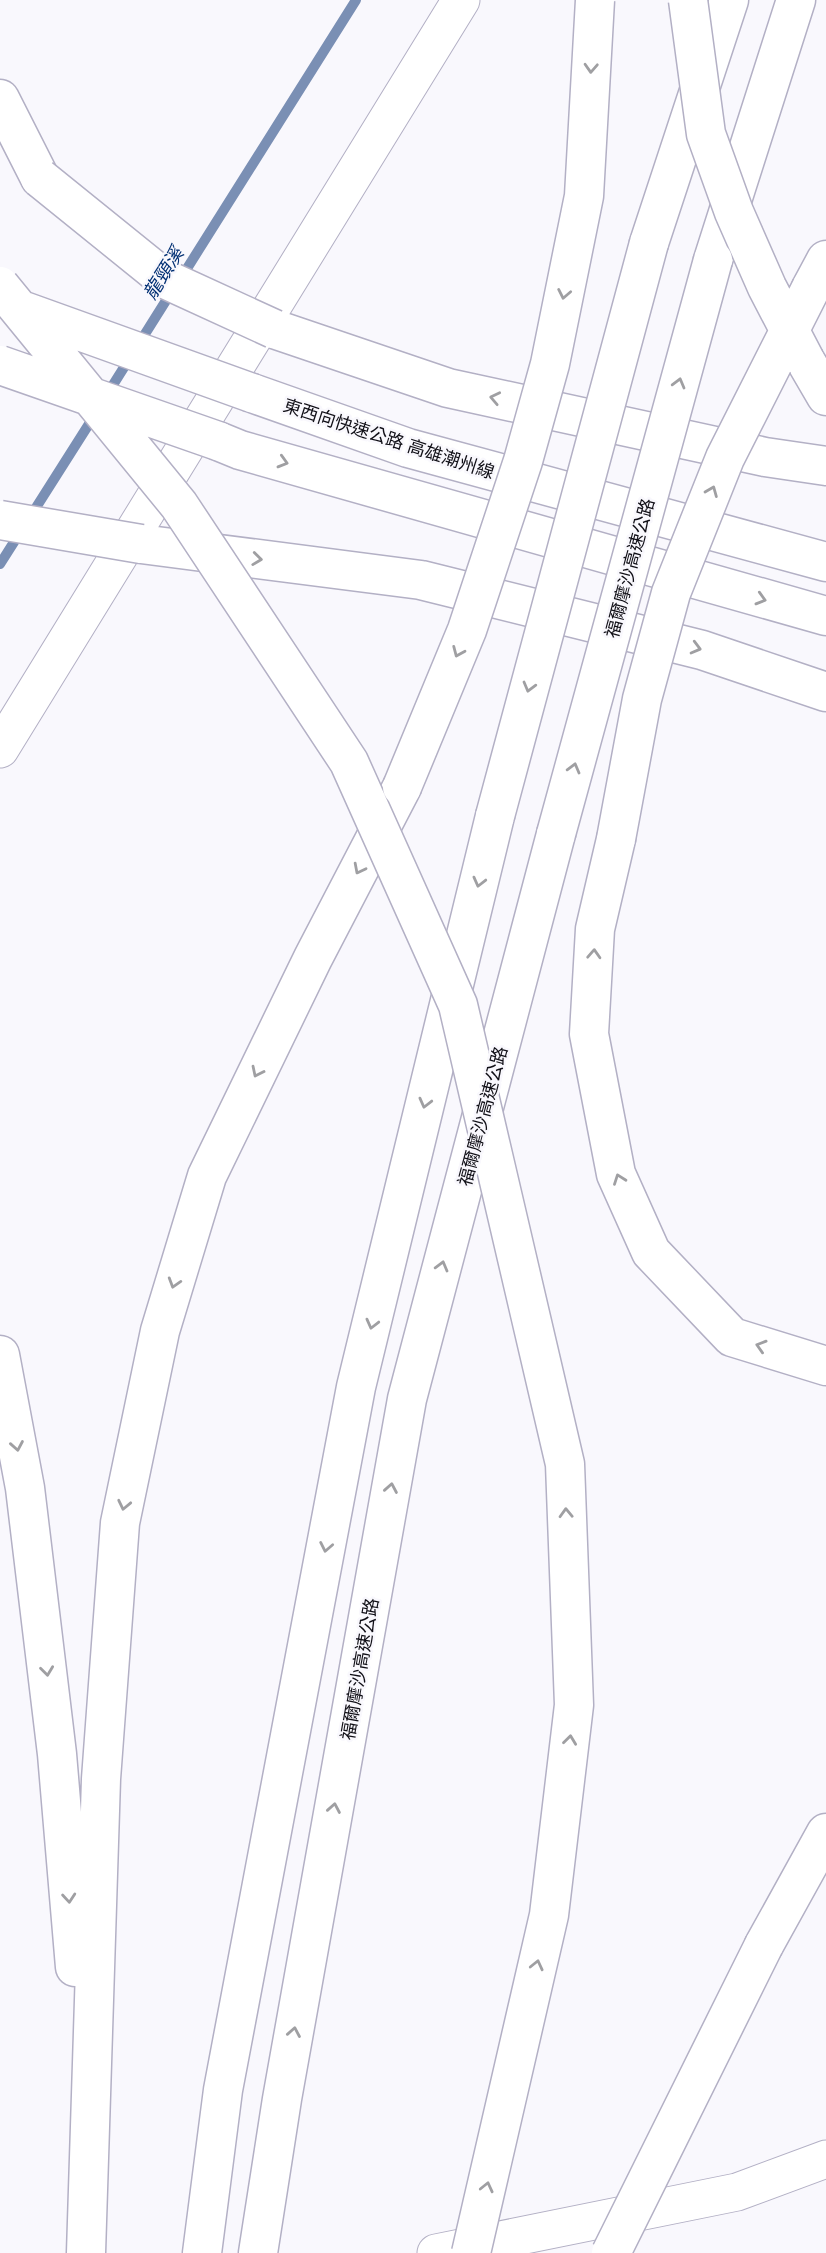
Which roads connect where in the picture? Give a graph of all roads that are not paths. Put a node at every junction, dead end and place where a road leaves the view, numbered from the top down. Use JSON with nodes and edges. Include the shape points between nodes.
{"nodes":[{"id":1,"x":461,"y":0,"type":"edge"},
{"id":2,"x":595,"y":0,"type":"edge"},
{"id":3,"x":688,"y":0,"type":"edge"},
{"id":4,"x":729,"y":0,"type":"edge"},
{"id":5,"x":796,"y":0,"type":"edge"},
{"id":6,"x":0,"y":99,"type":"edge"},
{"id":7,"x":818,"y":274,"type":"edge"},
{"id":8,"x":0,"y":286,"type":"edge"},
{"id":9,"x":0,"y":302,"type":"edge"},
{"id":10,"x":0,"y":365,"type":"edge"},
{"id":11,"x":826,"y":396,"type":"edge"},
{"id":12,"x":826,"y":466,"type":"edge"},
{"id":13,"x":0,"y":520,"type":"edge"},
{"id":14,"x":826,"y":562,"type":"edge"},
{"id":15,"x":826,"y":616,"type":"edge"},
{"id":16,"x":826,"y":692,"type":"edge"},
{"id":17,"x":0,"y":749,"type":"edge"},
{"id":18,"x":0,"y":1354,"type":"edge"},
{"id":19,"x":826,"y":1366,"type":"edge"},
{"id":20,"x":826,"y":1833,"type":"edge"},
{"id":21,"x":94,"y":2057,"type":"junction"},
{"id":22,"x":826,"y":2159,"type":"edge"},
{"id":23,"x":86,"y":2253,"type":"edge"},
{"id":24,"x":202,"y":2253,"type":"edge"},
{"id":25,"x":258,"y":2253,"type":"edge"},
{"id":26,"x":436,"y":2253,"type":"edge"},
{"id":27,"x":471,"y":2253,"type":"edge"},
{"id":28,"x":611,"y":2253,"type":"edge"}],
"edges":[{"from":1,"to":17,"type":"street"},
{"from":2,"to":21,"type":"highway","one_way":true,"bridge":true,"via":[[584,195],[550,364],[523,461],[467,630],[402,787],[207,1176],[160,1331],[120,1523],[101,1779]]},
{"from":3,"to":11,"type":"highway","bridge":true,"via":[[706,134],[767,287]]},
{"from":4,"to":24,"type":"highway","one_way":true,"bridge":true,"via":[[649,243],[495,816],[356,1387],[223,2090]]},
{"from":25,"to":5,"type":"highway","name":"福爾摩沙高速公路","one_way":true,"bridge":true,"via":[[407,1399],[713,260]]},
{"from":12,"to":6,"type":"highway","one_way":true,"bridge":true,"via":[[765,457],[448,388],[274,328],[165,279],[40,178]]},
{"from":19,"to":7,"type":"highway","one_way":true,"bridge":true,"via":[[732,1337],[651,1252],[616,1174],[589,1034],[595,929],[642,699],[671,593],[725,458]]},
{"from":27,"to":8,"type":"highway","one_way":true,"bridge":true,"via":[[549,1915],[574,1705],[565,1464],[458,1005],[349,762],[179,505]]},
{"from":9,"to":14,"type":"highway","name":"東西向快速公路 高雄潮州線","bridge":true,"via":[[408,448]]},
{"from":10,"to":15,"type":"highway","one_way":true,"bridge":true,"via":[[240,450]]},
{"from":13,"to":16,"type":"highway","one_way":true,"bridge":true,"via":[[141,544],[421,580],[702,650]]},
{"from":18,"to":21,"type":"highway","one_way":true,"via":[[25,1488],[56,1741],[76,1987]]},
{"from":20,"to":28,"type":"highway","bridge":true,"via":[[764,1945]]},
{"from":21,"to":23,"type":"highway"},
{"from":22,"to":26,"type":"street","via":[[737,2192]]}]}
